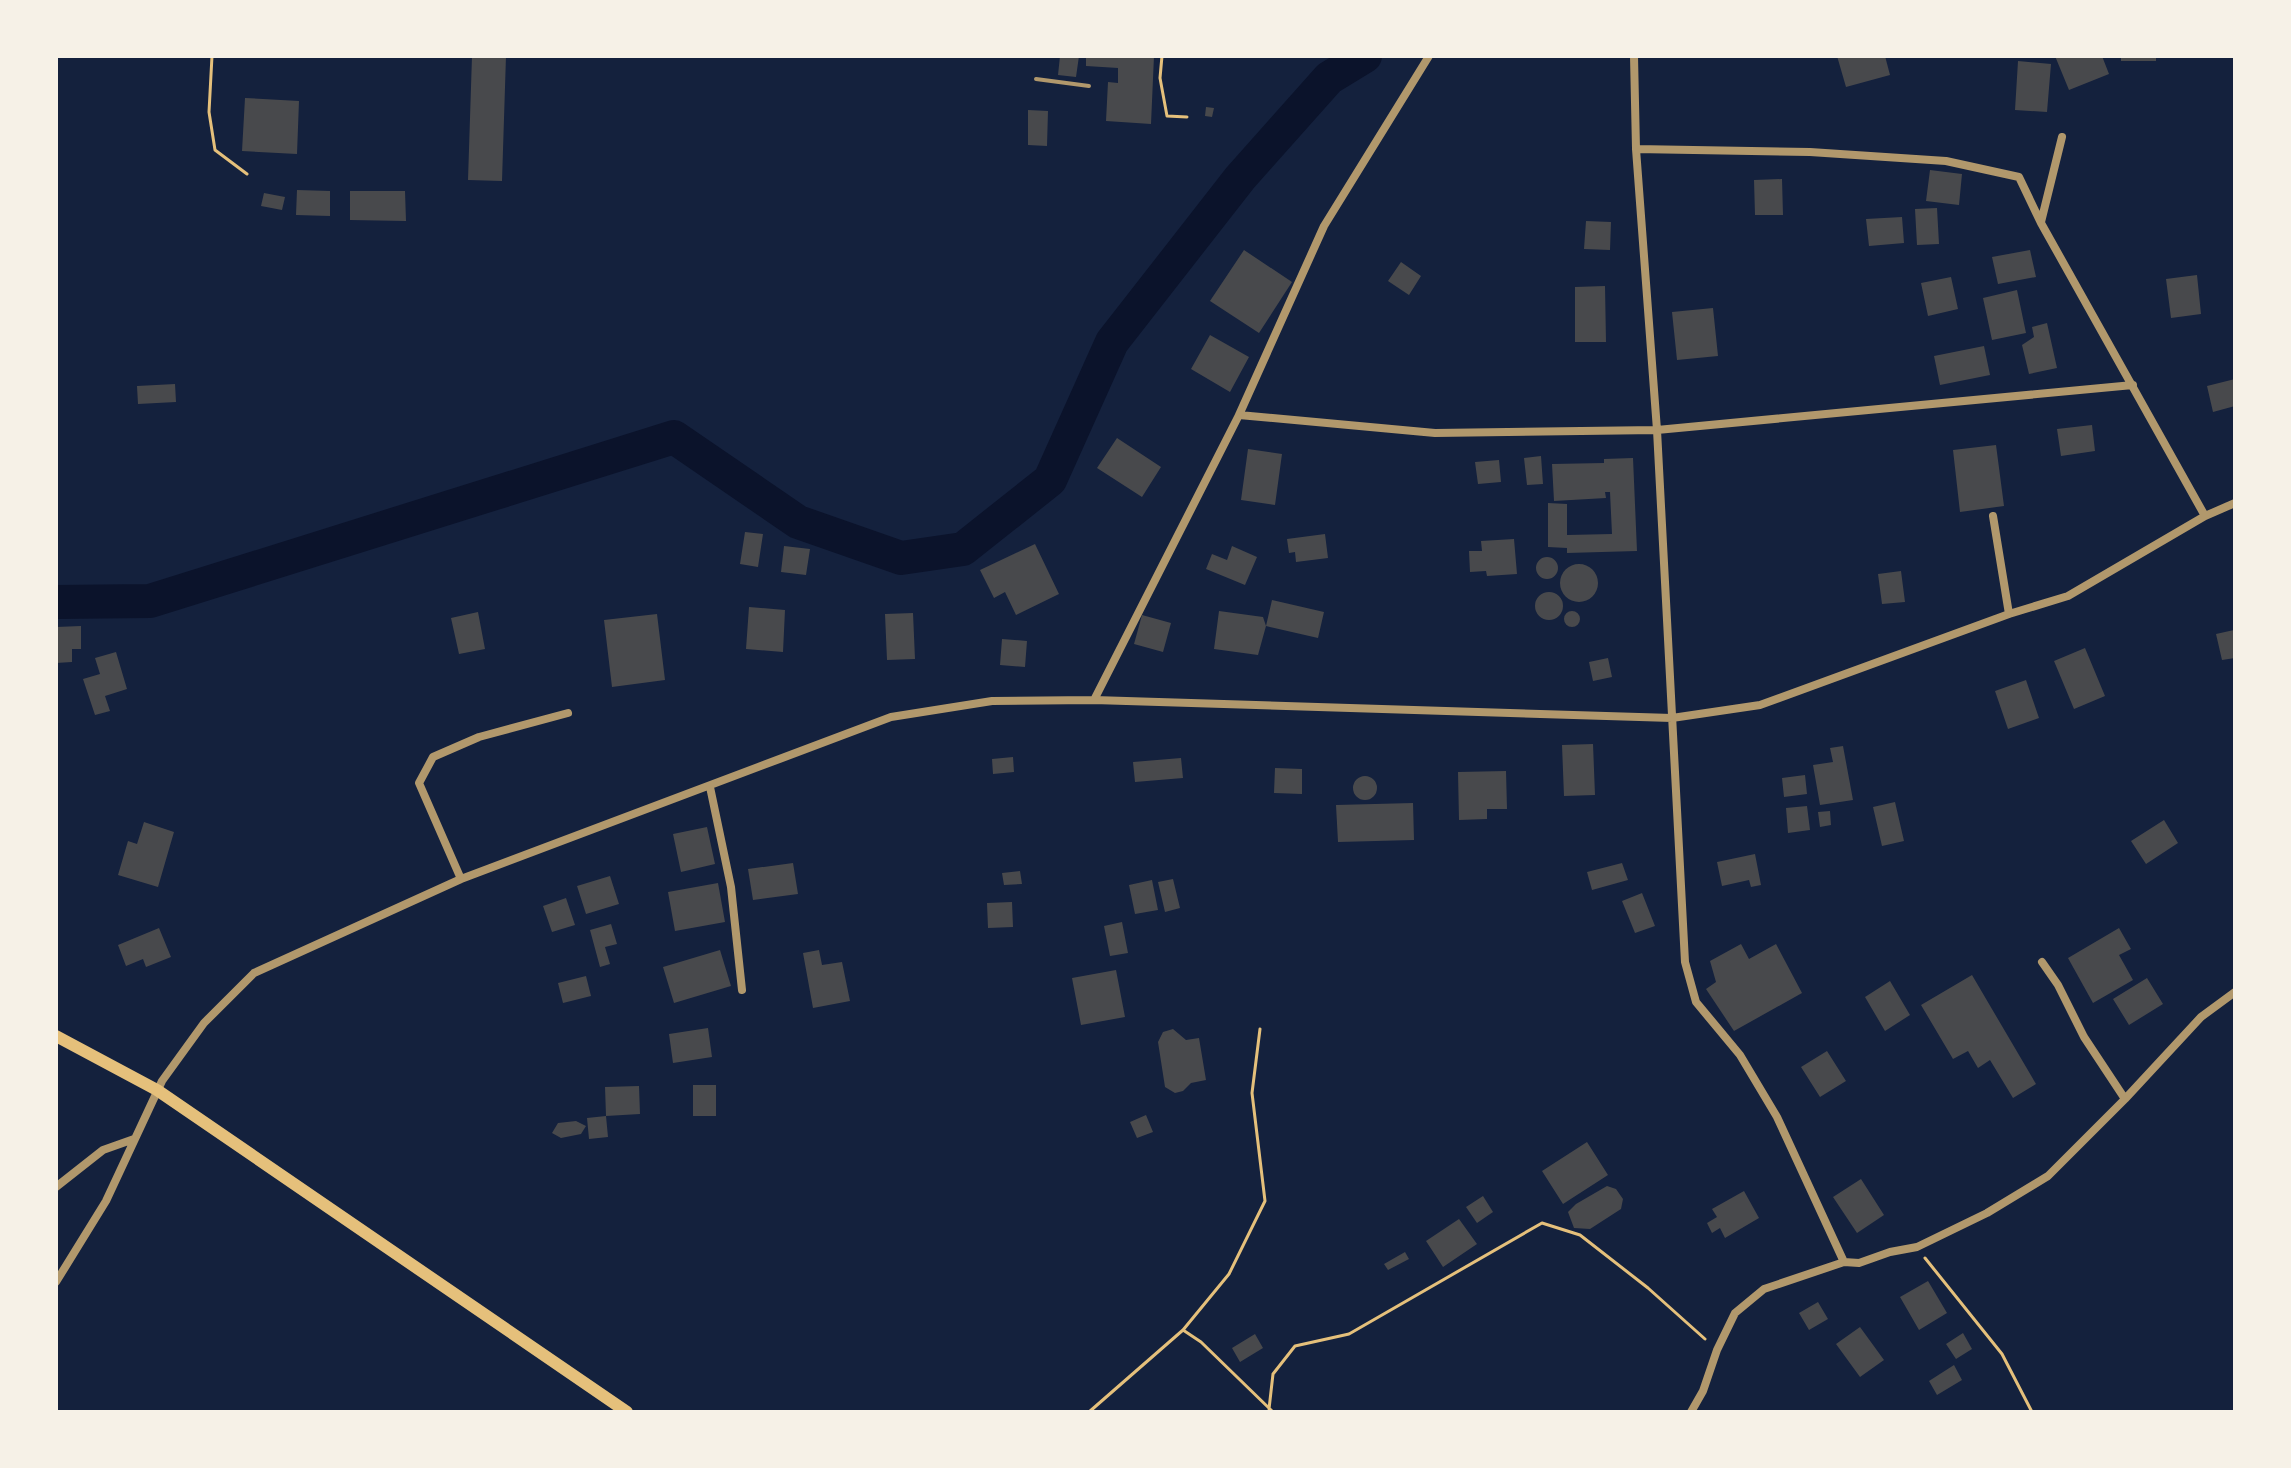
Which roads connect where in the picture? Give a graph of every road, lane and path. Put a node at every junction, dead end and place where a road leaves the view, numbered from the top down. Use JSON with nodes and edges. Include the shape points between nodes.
{"nodes":[{"id":1,"x":212,"y":56,"type":"edge"},
{"id":2,"x":1162,"y":56,"type":"edge"},
{"id":3,"x":1429,"y":56,"type":"edge"},
{"id":4,"x":1634,"y":56,"type":"edge"},
{"id":5,"x":1036,"y":79,"type":"dead end"},
{"id":6,"x":1089,"y":86,"type":"dead end"},
{"id":7,"x":1187,"y":117,"type":"dead end"},
{"id":8,"x":2062,"y":137,"type":"dead end"},
{"id":9,"x":1636,"y":149,"type":"junction"},
{"id":10,"x":247,"y":174,"type":"dead end"},
{"id":11,"x":2041,"y":223,"type":"junction"},
{"id":12,"x":2133,"y":385,"type":"junction"},
{"id":13,"x":1239,"y":415,"type":"junction"},
{"id":14,"x":1657,"y":430,"type":"junction"},
{"id":15,"x":2235,"y":503,"type":"edge"},
{"id":16,"x":1993,"y":516,"type":"dead end"},
{"id":17,"x":2205,"y":516,"type":"junction"},
{"id":18,"x":2009,"y":614,"type":"junction"},
{"id":19,"x":1094,"y":700,"type":"junction"},
{"id":20,"x":568,"y":713,"type":"dead end"},
{"id":21,"x":1672,"y":718,"type":"junction"},
{"id":22,"x":710,"y":787,"type":"junction"},
{"id":23,"x":461,"y":879,"type":"junction"},
{"id":24,"x":2042,"y":962,"type":"dead end"},
{"id":25,"x":742,"y":990,"type":"dead end"},
{"id":26,"x":2235,"y":992,"type":"edge"},
{"id":27,"x":1260,"y":1029,"type":"dead end"},
{"id":28,"x":56,"y":1036,"type":"edge"},
{"id":29,"x":157,"y":1090,"type":"junction"},
{"id":30,"x":2125,"y":1099,"type":"junction"},
{"id":31,"x":134,"y":1139,"type":"junction"},
{"id":32,"x":56,"y":1187,"type":"edge"},
{"id":33,"x":1917,"y":1247,"type":"junction"},
{"id":34,"x":1844,"y":1262,"type":"junction"},
{"id":35,"x":56,"y":1282,"type":"edge"},
{"id":36,"x":1183,"y":1330,"type":"junction"},
{"id":37,"x":1717,"y":1350,"type":"junction"},
{"id":38,"x":1271,"y":1410,"type":"edge"},
{"id":39,"x":627,"y":1412,"type":"edge"},
{"id":40,"x":1089,"y":1412,"type":"edge"},
{"id":41,"x":1691,"y":1412,"type":"edge"},
{"id":42,"x":2032,"y":1412,"type":"edge"}],
"edges":[{"from":1,"to":10,"type":"path","via":[[209,112],[215,150]]},
{"from":2,"to":7,"type":"path","via":[[1167,116]]},
{"from":3,"to":13,"type":"street","via":[[1324,226]]},
{"from":4,"to":9,"type":"street"},
{"from":5,"to":6,"type":"lane"},
{"from":8,"to":11,"type":"street"},
{"from":9,"to":11,"type":"street","via":[[1946,161],[2019,177]]},
{"from":9,"to":14,"type":"street"},
{"from":11,"to":12,"type":"street"},
{"from":12,"to":14,"type":"street"},
{"from":12,"to":17,"type":"street"},
{"from":13,"to":14,"type":"street","via":[[1435,433]]},
{"from":13,"to":19,"type":"street"},
{"from":14,"to":21,"type":"street"},
{"from":15,"to":17,"type":"street"},
{"from":16,"to":18,"type":"street"},
{"from":17,"to":18,"type":"street","via":[[2068,596]]},
{"from":18,"to":21,"type":"street","via":[[1760,705]]},
{"from":19,"to":21,"type":"street"},
{"from":19,"to":22,"type":"street","via":[[992,701],[891,717]]},
{"from":20,"to":23,"type":"street","via":[[479,737],[433,757],[419,783]]},
{"from":21,"to":34,"type":"street","via":[[1685,962],[1696,1002],[1740,1055],[1777,1117]]},
{"from":22,"to":23,"type":"street"},
{"from":22,"to":25,"type":"street","via":[[731,887]]},
{"from":23,"to":29,"type":"street","via":[[254,973],[204,1023]]},
{"from":24,"to":30,"type":"street"},
{"from":26,"to":30,"type":"street","via":[[2201,1017]]},
{"from":27,"to":36,"type":"path","via":[[1252,1093],[1265,1201],[1229,1274]]},
{"from":28,"to":29,"type":"main road"},
{"from":29,"to":31,"type":"street"},
{"from":29,"to":39,"type":"main road"},
{"from":30,"to":33,"type":"street","via":[[2048,1176]]},
{"from":31,"to":32,"type":"street","via":[[103,1150]]},
{"from":31,"to":35,"type":"street","via":[[106,1201]]},
{"from":33,"to":34,"type":"street"},
{"from":33,"to":42,"type":"path","via":[[2002,1354]]},
{"from":34,"to":37,"type":"street","via":[[1764,1289],[1735,1313]]},
{"from":36,"to":38,"type":"path"},
{"from":36,"to":40,"type":"path"},
{"from":37,"to":38,"type":"path","via":[[1580,1235],[1542,1223],[1349,1334],[1295,1346],[1273,1374]]},
{"from":37,"to":41,"type":"street"}]}
